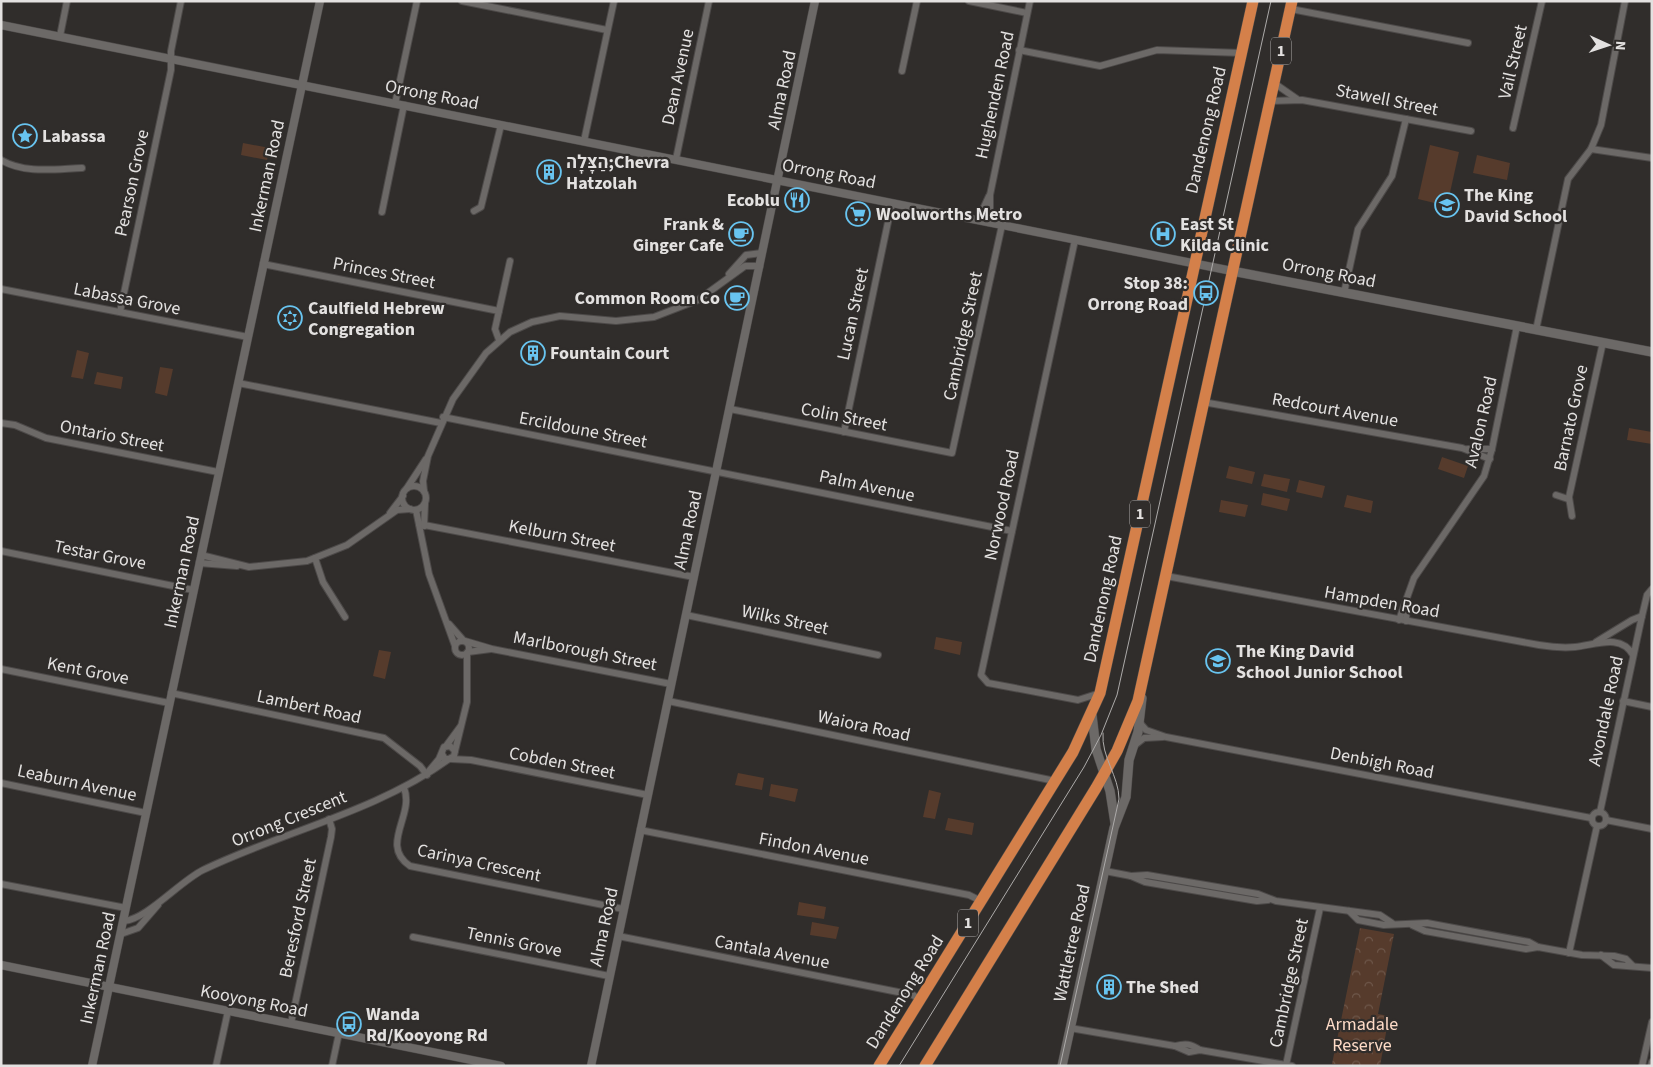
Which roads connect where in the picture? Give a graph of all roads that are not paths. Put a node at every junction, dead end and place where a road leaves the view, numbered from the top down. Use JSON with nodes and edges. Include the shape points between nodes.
{"nodes":[{"id":1,"x":67,"y":1,"type":"edge"},
{"id":2,"x":181,"y":1,"type":"edge"},
{"id":3,"x":320,"y":1,"type":"edge"},
{"id":4,"x":417,"y":1,"type":"edge"},
{"id":5,"x":462,"y":1,"type":"edge"},
{"id":6,"x":505,"y":1,"type":"edge"},
{"id":7,"x":614,"y":1,"type":"edge"},
{"id":8,"x":709,"y":1,"type":"edge"},
{"id":9,"x":816,"y":1,"type":"edge"},
{"id":10,"x":917,"y":1,"type":"edge"},
{"id":11,"x":969,"y":1,"type":"edge"},
{"id":12,"x":1030,"y":1,"type":"edge"},
{"id":13,"x":1253,"y":1,"type":"edge"},
{"id":14,"x":1542,"y":1,"type":"edge"},
{"id":15,"x":1626,"y":1,"type":"edge"},
{"id":16,"x":1292,"y":5,"type":"edge"},
{"id":17,"x":504,"y":10,"type":"junction"},
{"id":18,"x":1028,"y":13,"type":"junction"},
{"id":19,"x":1,"y":25,"type":"edge"},
{"id":20,"x":607,"y":30,"type":"junction"},
{"id":21,"x":60,"y":36,"type":"junction"},
{"id":22,"x":1468,"y":44,"type":"dead end"},
{"id":23,"x":1019,"y":50,"type":"junction"},
{"id":24,"x":1242,"y":53,"type":"junction"},
{"id":25,"x":172,"y":59,"type":"junction"},
{"id":26,"x":902,"y":72,"type":"dead end"},
{"id":27,"x":1274,"y":83,"type":"junction"},
{"id":28,"x":302,"y":85,"type":"junction"},
{"id":29,"x":1297,"y":99,"type":"junction"},
{"id":30,"x":1270,"y":101,"type":"junction"},
{"id":31,"x":395,"y":104,"type":"junction"},
{"id":32,"x":404,"y":105,"type":"junction"},
{"id":33,"x":1406,"y":119,"type":"junction"},
{"id":34,"x":501,"y":125,"type":"junction"},
{"id":35,"x":1513,"y":128,"type":"dead end"},
{"id":36,"x":1471,"y":131,"type":"dead end"},
{"id":37,"x":584,"y":141,"type":"junction"},
{"id":38,"x":1591,"y":149,"type":"junction"},
{"id":39,"x":1652,"y":158,"type":"edge"},
{"id":40,"x":1,"y":160,"type":"edge"},
{"id":41,"x":676,"y":160,"type":"junction"},
{"id":42,"x":82,"y":168,"type":"dead end"},
{"id":43,"x":778,"y":180,"type":"junction"},
{"id":44,"x":990,"y":195,"type":"junction"},
{"id":45,"x":892,"y":203,"type":"junction"},
{"id":46,"x":474,"y":211,"type":"dead end"},
{"id":47,"x":382,"y":212,"type":"dead end"},
{"id":48,"x":978,"y":220,"type":"junction"},
{"id":49,"x":990,"y":223,"type":"junction"},
{"id":50,"x":1002,"y":225,"type":"junction"},
{"id":51,"x":1075,"y":240,"type":"junction"},
{"id":52,"x":762,"y":253,"type":"junction"},
{"id":53,"x":510,"y":261,"type":"dead end"},
{"id":54,"x":263,"y":264,"type":"junction"},
{"id":55,"x":1194,"y":264,"type":"junction"},
{"id":56,"x":760,"y":266,"type":"junction"},
{"id":57,"x":1232,"y":271,"type":"junction"},
{"id":58,"x":724,"y":281,"type":"junction"},
{"id":59,"x":1,"y":289,"type":"edge"},
{"id":60,"x":1344,"y":293,"type":"junction"},
{"id":61,"x":120,"y":312,"type":"junction"},
{"id":62,"x":499,"y":312,"type":"junction"},
{"id":63,"x":1517,"y":326,"type":"junction"},
{"id":64,"x":1536,"y":330,"type":"junction"},
{"id":65,"x":248,"y":337,"type":"junction"},
{"id":66,"x":499,"y":340,"type":"junction"},
{"id":67,"x":1603,"y":342,"type":"junction"},
{"id":68,"x":1652,"y":352,"type":"edge"},
{"id":69,"x":238,"y":383,"type":"junction"},
{"id":70,"x":1204,"y":402,"type":"junction"},
{"id":71,"x":730,"y":409,"type":"junction"},
{"id":72,"x":442,"y":420,"type":"junction"},
{"id":73,"x":1,"y":422,"type":"edge"},
{"id":74,"x":844,"y":432,"type":"junction"},
{"id":75,"x":1462,"y":448,"type":"junction"},
{"id":76,"x":1492,"y":449,"type":"junction"},
{"id":77,"x":952,"y":453,"type":"joint"},
{"id":78,"x":428,"y":456,"type":"junction"},
{"id":79,"x":1490,"y":459,"type":"junction"},
{"id":80,"x":716,"y":471,"type":"junction"},
{"id":81,"x":218,"y":472,"type":"junction"},
{"id":82,"x":407,"y":489,"type":"junction"},
{"id":83,"x":424,"y":490,"type":"junction"},
{"id":84,"x":1556,"y":495,"type":"dead end"},
{"id":85,"x":403,"y":496,"type":"junction"},
{"id":86,"x":1568,"y":499,"type":"junction"},
{"id":87,"x":425,"y":503,"type":"junction"},
{"id":88,"x":413,"y":509,"type":"junction"},
{"id":89,"x":388,"y":516,"type":"junction"},
{"id":90,"x":1572,"y":516,"type":"dead end"},
{"id":91,"x":422,"y":524,"type":"junction"},
{"id":92,"x":1012,"y":531,"type":"junction"},
{"id":93,"x":1,"y":551,"type":"edge"},
{"id":94,"x":201,"y":555,"type":"junction"},
{"id":95,"x":316,"y":558,"type":"junction"},
{"id":96,"x":199,"y":563,"type":"junction"},
{"id":97,"x":241,"y":566,"type":"junction"},
{"id":98,"x":1166,"y":576,"type":"junction"},
{"id":99,"x":694,"y":577,"type":"junction"},
{"id":100,"x":1652,"y":589,"type":"edge"},
{"id":101,"x":193,"y":590,"type":"junction"},
{"id":102,"x":1407,"y":592,"type":"junction"},
{"id":103,"x":686,"y":615,"type":"junction"},
{"id":104,"x":1642,"y":616,"type":"junction"},
{"id":105,"x":345,"y":617,"type":"dead end"},
{"id":106,"x":445,"y":619,"type":"junction"},
{"id":107,"x":1398,"y":620,"type":"junction"},
{"id":108,"x":1406,"y":622,"type":"junction"},
{"id":109,"x":464,"y":641,"type":"junction"},
{"id":110,"x":1593,"y":644,"type":"junction"},
{"id":111,"x":455,"y":646,"type":"junction"},
{"id":112,"x":492,"y":649,"type":"junction"},
{"id":113,"x":467,"y":652,"type":"junction"},
{"id":114,"x":458,"y":653,"type":"junction"},
{"id":115,"x":878,"y":655,"type":"dead end"},
{"id":116,"x":1633,"y":655,"type":"junction"},
{"id":117,"x":1,"y":669,"type":"edge"},
{"id":118,"x":467,"y":674,"type":"junction"},
{"id":119,"x":1144,"y":680,"type":"junction"},
{"id":120,"x":671,"y":684,"type":"junction"},
{"id":121,"x":171,"y":693,"type":"junction"},
{"id":122,"x":1100,"y":693,"type":"junction"},
{"id":123,"x":1078,"y":700,"type":"junction"},
{"id":124,"x":668,"y":701,"type":"junction"},
{"id":125,"x":1623,"y":701,"type":"junction"},
{"id":126,"x":169,"y":702,"type":"junction"},
{"id":127,"x":1652,"y":707,"type":"edge"},
{"id":128,"x":1092,"y":714,"type":"junction"},
{"id":129,"x":1140,"y":722,"type":"junction"},
{"id":130,"x":462,"y":724,"type":"junction"},
{"id":131,"x":1166,"y":737,"type":"junction"},
{"id":132,"x":446,"y":746,"type":"junction"},
{"id":133,"x":1132,"y":751,"type":"junction"},
{"id":134,"x":455,"y":752,"type":"junction"},
{"id":135,"x":442,"y":754,"type":"junction"},
{"id":136,"x":450,"y":759,"type":"junction"},
{"id":137,"x":471,"y":760,"type":"junction"},
{"id":138,"x":427,"y":774,"type":"junction"},
{"id":139,"x":1104,"y":774,"type":"junction"},
{"id":140,"x":1055,"y":781,"type":"junction"},
{"id":141,"x":1,"y":782,"type":"edge"},
{"id":142,"x":404,"y":788,"type":"junction"},
{"id":143,"x":648,"y":795,"type":"junction"},
{"id":144,"x":1600,"y":812,"type":"junction"},
{"id":145,"x":146,"y":813,"type":"junction"},
{"id":146,"x":1592,"y":818,"type":"junction"},
{"id":147,"x":329,"y":819,"type":"junction"},
{"id":148,"x":1606,"y":820,"type":"junction"},
{"id":149,"x":1597,"y":826,"type":"junction"},
{"id":150,"x":1114,"y":828,"type":"junction"},
{"id":151,"x":1652,"y":829,"type":"edge"},
{"id":152,"x":640,"y":830,"type":"junction"},
{"id":153,"x":1105,"y":871,"type":"junction"},
{"id":154,"x":1,"y":884,"type":"edge"},
{"id":155,"x":165,"y":896,"type":"junction"},
{"id":156,"x":981,"y":901,"type":"junction"},
{"id":157,"x":126,"y":908,"type":"junction"},
{"id":158,"x":624,"y":908,"type":"junction"},
{"id":159,"x":1320,"y":908,"type":"junction"},
{"id":160,"x":124,"y":921,"type":"junction"},
{"id":161,"x":121,"y":934,"type":"junction"},
{"id":162,"x":618,"y":936,"type":"junction"},
{"id":163,"x":413,"y":937,"type":"dead end"},
{"id":164,"x":1569,"y":953,"type":"junction"},
{"id":165,"x":1,"y":966,"type":"edge"},
{"id":166,"x":1652,"y":968,"type":"edge"},
{"id":167,"x":609,"y":976,"type":"junction"},
{"id":168,"x":109,"y":987,"type":"junction"},
{"id":169,"x":920,"y":1000,"type":"junction"},
{"id":170,"x":228,"y":1011,"type":"junction"},
{"id":171,"x":292,"y":1023,"type":"junction"},
{"id":172,"x":1652,"y":1024,"type":"edge"},
{"id":173,"x":1070,"y":1028,"type":"junction"},
{"id":174,"x":339,"y":1033,"type":"junction"},
{"id":175,"x":1651,"y":1033,"type":"edge"},
{"id":176,"x":1652,"y":1062,"type":"edge"},
{"id":177,"x":1289,"y":1065,"type":"edge"},
{"id":178,"x":1643,"y":1065,"type":"edge"},
{"id":179,"x":92,"y":1066,"type":"edge"},
{"id":180,"x":216,"y":1066,"type":"edge"},
{"id":181,"x":332,"y":1066,"type":"edge"},
{"id":182,"x":501,"y":1066,"type":"edge"},
{"id":183,"x":591,"y":1066,"type":"edge"},
{"id":184,"x":880,"y":1066,"type":"edge"},
{"id":185,"x":925,"y":1066,"type":"edge"},
{"id":186,"x":1062,"y":1066,"type":"edge"},
{"id":187,"x":1651,"y":1066,"type":"edge"}],
"edges":[{"from":1,"to":21,"type":"street"},
{"from":2,"to":25,"type":"street","name":"Pearson Grove"},
{"from":3,"to":28,"type":"street","name":"Inkerman Road"},
{"from":4,"to":31,"type":"street"},
{"from":5,"to":17,"type":"street"},
{"from":6,"to":17,"type":"street"},
{"from":7,"to":20,"type":"street"},
{"from":8,"to":41,"type":"street","name":"Dean Avenue"},
{"from":9,"to":43,"type":"street","name":"Alma Road"},
{"from":10,"to":26,"type":"street"},
{"from":11,"to":18,"type":"street"},
{"from":12,"to":18,"type":"street","name":"Hughenden Road"},
{"from":13,"to":24,"type":"highway","name":"Dandenong Road","number":"1"},
{"from":14,"to":35,"type":"street","name":"Vail Street"},
{"from":15,"to":38,"type":"street","via":[[1601,125]]},
{"from":16,"to":22,"type":"street"},
{"from":16,"to":27,"type":"highway","number":"1"},
{"from":17,"to":20,"type":"street"},
{"from":18,"to":23,"type":"street","name":"Hughenden Road"},
{"from":19,"to":21,"type":"street","name":"Orrong Road"},
{"from":20,"to":37,"type":"street"},
{"from":21,"to":25,"type":"street","name":"Orrong Road"},
{"from":23,"to":24,"type":"street","via":[[1100,66],[1157,50]]},
{"from":23,"to":44,"type":"street","name":"Hughenden Road"},
{"from":24,"to":55,"type":"highway","name":"Dandenong Road","number":"1"},
{"from":25,"to":28,"type":"street","name":"Orrong Road"},
{"from":25,"to":61,"type":"street","name":"Pearson Grove"},
{"from":27,"to":29,"type":"street","name":"Stawell Street"},
{"from":27,"to":30,"type":"highway","number":"1"},
{"from":28,"to":31,"type":"street","name":"Orrong Road"},
{"from":28,"to":54,"type":"street","name":"Inkerman Road"},
{"from":29,"to":30,"type":"street","name":"Stawell Street"},
{"from":29,"to":33,"type":"street","name":"Stawell Street"},
{"from":30,"to":57,"type":"highway","number":"1"},
{"from":31,"to":32,"type":"street","name":"Orrong Road"},
{"from":32,"to":34,"type":"street","name":"Orrong Road"},
{"from":32,"to":47,"type":"street"},
{"from":33,"to":36,"type":"street","name":"Stawell Street"},
{"from":33,"to":60,"type":"street","via":[[1392,176],[1358,229]]},
{"from":34,"to":37,"type":"street","name":"Orrong Road"},
{"from":34,"to":46,"type":"street","via":[[481,207]]},
{"from":37,"to":41,"type":"street","name":"Orrong Road"},
{"from":38,"to":39,"type":"street"},
{"from":38,"to":64,"type":"street","via":[[1568,179]]},
{"from":40,"to":42,"type":"street","via":[[11,166],[32,169]]},
{"from":41,"to":43,"type":"street","name":"Orrong Road"},
{"from":43,"to":45,"type":"street","name":"Orrong Road"},
{"from":43,"to":52,"type":"street","name":"Alma Road"},
{"from":44,"to":48,"type":"street","name":"Hughenden Road"},
{"from":44,"to":49,"type":"street","name":"Hughenden Road"},
{"from":45,"to":48,"type":"street","name":"Orrong Road"},
{"from":45,"to":74,"type":"street","name":"Lucan Street"},
{"from":48,"to":49,"type":"street","name":"Orrong Road"},
{"from":49,"to":50,"type":"street","name":"Orrong Road"},
{"from":50,"to":51,"type":"street","name":"Orrong Road"},
{"from":50,"to":77,"type":"street","name":"Cambridge Street"},
{"from":51,"to":55,"type":"street","name":"Orrong Road"},
{"from":51,"to":92,"type":"street","name":"Norwood Road"},
{"from":52,"to":56,"type":"street","name":"Alma Road"},
{"from":52,"to":58,"type":"street","via":[[746,255]]},
{"from":53,"to":62,"type":"street"},
{"from":54,"to":62,"type":"street","name":"Princes Street"},
{"from":54,"to":65,"type":"street","name":"Inkerman Road"},
{"from":55,"to":57,"type":"street","name":"Orrong Road"},
{"from":55,"to":122,"type":"highway","name":"Dandenong Road","number":"1"},
{"from":56,"to":58,"type":"street","via":[[745,266]]},
{"from":56,"to":71,"type":"street","name":"Alma Road"},
{"from":57,"to":60,"type":"main road","name":"Orrong Road"},
{"from":57,"to":70,"type":"highway","number":"1"},
{"from":58,"to":66,"type":"street","via":[[698,300],[654,317],[616,321],[570,316],[541,319]]},
{"from":59,"to":61,"type":"street","name":"Labassa Grove"},
{"from":60,"to":63,"type":"main road","name":"Orrong Road"},
{"from":61,"to":65,"type":"street","name":"Labassa Grove"},
{"from":62,"to":66,"type":"street","via":[[495,332]]},
{"from":63,"to":64,"type":"main road","name":"Orrong Road"},
{"from":63,"to":76,"type":"street","name":"Avalon Road"},
{"from":64,"to":67,"type":"main road","name":"Orrong Road"},
{"from":65,"to":69,"type":"street","name":"Inkerman Road"},
{"from":66,"to":72,"type":"street","via":[[471,371]]},
{"from":67,"to":68,"type":"main road","name":"Orrong Road"},
{"from":67,"to":86,"type":"street","name":"Barnato Grove"},
{"from":69,"to":72,"type":"street","name":"Ercildoune Street"},
{"from":69,"to":81,"type":"street","name":"Inkerman Road"},
{"from":70,"to":75,"type":"street","name":"Redcourt Avenue"},
{"from":70,"to":98,"type":"highway","number":"1"},
{"from":71,"to":74,"type":"street","name":"Colin Street"},
{"from":71,"to":80,"type":"street","name":"Alma Road"},
{"from":72,"to":78,"type":"street"},
{"from":72,"to":80,"type":"street","name":"Ercildoune Street"},
{"from":73,"to":81,"type":"street","name":"Ontario Street","via":[[46,438]]},
{"from":74,"to":77,"type":"street","name":"Colin Street"},
{"from":75,"to":76,"type":"street","name":"Redcourt Avenue"},
{"from":75,"to":79,"type":"street","name":"Redcourt Avenue"},
{"from":76,"to":79,"type":"street","name":"Avalon Road"},
{"from":78,"to":82,"type":"street"},
{"from":78,"to":83,"type":"street"},
{"from":79,"to":102,"type":"street","name":"Avalon Road","via":[[1479,484]]},
{"from":80,"to":92,"type":"street","name":"Palm Avenue"},
{"from":80,"to":99,"type":"street","name":"Alma Road"},
{"from":81,"to":94,"type":"street","name":"Inkerman Road"},
{"from":82,"to":83,"type":"street","via":[[414,486]]},
{"from":82,"to":85,"type":"street"},
{"from":83,"to":87,"type":"street"},
{"from":84,"to":86,"type":"street","name":"Barnato Grove"},
{"from":85,"to":88,"type":"street","via":[[404,504]]},
{"from":85,"to":89,"type":"street"},
{"from":86,"to":90,"type":"street","name":"Barnato Grove"},
{"from":87,"to":88,"type":"street"},
{"from":87,"to":91,"type":"street"},
{"from":88,"to":89,"type":"street","via":[[402,509]]},
{"from":88,"to":91,"type":"street"},
{"from":89,"to":95,"type":"street","via":[[347,545]]},
{"from":91,"to":99,"type":"street","name":"Kelburn Street"},
{"from":91,"to":106,"type":"street","via":[[429,574]]},
{"from":92,"to":123,"type":"street","name":"Norwood Road","via":[[982,678],[988,683]]},
{"from":93,"to":101,"type":"street","name":"Testar Grove"},
{"from":94,"to":96,"type":"street","name":"Inkerman Road"},
{"from":94,"to":97,"type":"street"},
{"from":95,"to":97,"type":"street","via":[[277,566]]},
{"from":95,"to":105,"type":"street","via":[[323,582]]},
{"from":96,"to":97,"type":"street"},
{"from":96,"to":101,"type":"street","name":"Inkerman Road"},
{"from":98,"to":107,"type":"street","name":"Hampden Road"},
{"from":98,"to":119,"type":"highway","number":"1"},
{"from":99,"to":103,"type":"street","name":"Alma Road"},
{"from":100,"to":104,"type":"street","via":[[1647,595]]},
{"from":101,"to":121,"type":"street","name":"Inkerman Road"},
{"from":102,"to":107,"type":"street","name":"Avalon Road"},
{"from":102,"to":108,"type":"street","name":"Avalon Road"},
{"from":103,"to":115,"type":"street","name":"Wilks Street"},
{"from":103,"to":120,"type":"street","name":"Alma Road"},
{"from":104,"to":110,"type":"street","name":"Hampden Road"},
{"from":104,"to":116,"type":"street","name":"Avondale Road"},
{"from":106,"to":109,"type":"street"},
{"from":106,"to":111,"type":"street"},
{"from":107,"to":108,"type":"street","name":"Hampden Road"},
{"from":108,"to":110,"type":"street","name":"Hampden Road","via":[[1551,646]]},
{"from":109,"to":111,"type":"street"},
{"from":109,"to":112,"type":"street","name":"Marlborough Street"},
{"from":109,"to":113,"type":"street","via":[[469,647]]},
{"from":110,"to":116,"type":"street","name":"Hampden Road","via":[[1622,643]]},
{"from":111,"to":114,"type":"street"},
{"from":112,"to":113,"type":"street","name":"Marlborough Street"},
{"from":112,"to":120,"type":"street","name":"Marlborough Street"},
{"from":113,"to":114,"type":"street"},
{"from":113,"to":118,"type":"street"},
{"from":114,"to":118,"type":"street"},
{"from":116,"to":125,"type":"street","name":"Avondale Road"},
{"from":117,"to":126,"type":"street","name":"Kent Grove"},
{"from":118,"to":130,"type":"street","via":[[467,702]]},
{"from":119,"to":129,"type":"main road","name":"Wattletree Road"},
{"from":119,"to":139,"type":"highway","number":"1","via":[[1131,721]]},
{"from":120,"to":124,"type":"street","name":"Alma Road"},
{"from":121,"to":126,"type":"street","name":"Inkerman Road"},
{"from":121,"to":138,"type":"street","name":"Lambert Road","via":[[384,738]]},
{"from":122,"to":123,"type":"street","name":"Norwood Road"},
{"from":122,"to":128,"type":"highway","name":"Dandenong Road","number":"1"},
{"from":123,"to":128,"type":"street"},
{"from":124,"to":140,"type":"street","name":"Waiora Road"},
{"from":124,"to":143,"type":"street","name":"Alma Road"},
{"from":125,"to":127,"type":"street"},
{"from":125,"to":144,"type":"street","name":"Avondale Road"},
{"from":126,"to":145,"type":"street","name":"Inkerman Road"},
{"from":128,"to":139,"type":"main road","name":"Wattletree Road"},
{"from":128,"to":140,"type":"highway","name":"Dandenong Road","number":"1"},
{"from":129,"to":131,"type":"street","name":"Denbigh Road","via":[[1145,729]]},
{"from":129,"to":133,"type":"main road","name":"Wattletree Road"},
{"from":130,"to":132,"type":"street"},
{"from":130,"to":134,"type":"street"},
{"from":131,"to":133,"type":"street","name":"Denbigh Road","via":[[1141,740]]},
{"from":131,"to":146,"type":"street","name":"Denbigh Road"},
{"from":132,"to":134,"type":"street"},
{"from":132,"to":135,"type":"street"},
{"from":133,"to":150,"type":"main road","name":"Wattletree Road","via":[[1126,794]]},
{"from":134,"to":136,"type":"street"},
{"from":134,"to":137,"type":"street","name":"Cobden Street"},
{"from":135,"to":136,"type":"street"},
{"from":135,"to":138,"type":"street","name":"Orrong Crescent"},
{"from":136,"to":137,"type":"street","name":"Cobden Street"},
{"from":136,"to":138,"type":"street","name":"Orrong Crescent"},
{"from":137,"to":143,"type":"street","name":"Cobden Street"},
{"from":138,"to":142,"type":"street","name":"Orrong Crescent"},
{"from":139,"to":150,"type":"main road","name":"Wattletree Road","via":[[1111,797]]},
{"from":139,"to":185,"type":"highway","number":"1"},
{"from":140,"to":156,"type":"highway","name":"Dandenong Road","number":"1"},
{"from":141,"to":145,"type":"street","name":"Leaburn Avenue"},
{"from":142,"to":147,"type":"street","name":"Orrong Crescent"},
{"from":142,"to":158,"type":"street","name":"Carinya Crescent","via":[[406,798],[397,848],[401,858],[410,866]]},
{"from":143,"to":152,"type":"street","name":"Alma Road"},
{"from":144,"to":146,"type":"street"},
{"from":144,"to":148,"type":"street"},
{"from":145,"to":157,"type":"street","name":"Inkerman Road"},
{"from":146,"to":149,"type":"street"},
{"from":147,"to":155,"type":"street","name":"Orrong Crescent","via":[[210,867]]},
{"from":147,"to":171,"type":"street","name":"Beresford Street","via":[[331,837]]},
{"from":148,"to":149,"type":"street"},
{"from":148,"to":151,"type":"street"},
{"from":149,"to":164,"type":"street"},
{"from":150,"to":153,"type":"main road","name":"Wattletree Road"},
{"from":152,"to":156,"type":"street","name":"Findon Avenue"},
{"from":152,"to":158,"type":"street","name":"Alma Road"},
{"from":153,"to":159,"type":"street","via":[[1258,894],[1269,900]]},
{"from":153,"to":173,"type":"main road","name":"Wattletree Road"},
{"from":154,"to":157,"type":"street"},
{"from":155,"to":160,"type":"street","name":"Orrong Crescent","via":[[136,918]]},
{"from":155,"to":161,"type":"street","name":"Orrong Crescent","via":[[138,928]]},
{"from":156,"to":169,"type":"highway","name":"Dandenong Road","number":"1"},
{"from":157,"to":160,"type":"street","name":"Inkerman Road"},
{"from":158,"to":162,"type":"street","name":"Alma Road"},
{"from":159,"to":164,"type":"street","via":[[1349,910],[1359,920],[1384,925],[1412,925],[1425,931],[1526,949]]},
{"from":159,"to":177,"type":"street","name":"Cambridge Street"},
{"from":160,"to":161,"type":"street","name":"Inkerman Road"},
{"from":161,"to":168,"type":"street","name":"Inkerman Road"},
{"from":162,"to":167,"type":"street","name":"Alma Road"},
{"from":162,"to":169,"type":"street","name":"Cantala Avenue","via":[[907,994]]},
{"from":163,"to":167,"type":"street","name":"Tennis Grove"},
{"from":164,"to":166,"type":"street","via":[[1601,955],[1612,964]]},
{"from":165,"to":168,"type":"street","name":"Kooyong Road"},
{"from":167,"to":183,"type":"street","name":"Alma Road"},
{"from":168,"to":170,"type":"street","name":"Kooyong Road"},
{"from":168,"to":179,"type":"street","name":"Inkerman Road"},
{"from":169,"to":184,"type":"highway","name":"Dandenong Road","number":"1"},
{"from":170,"to":171,"type":"street","name":"Kooyong Road"},
{"from":170,"to":180,"type":"street"},
{"from":171,"to":174,"type":"street","name":"Kooyong Road"},
{"from":172,"to":175,"type":"street"},
{"from":173,"to":177,"type":"street","via":[[1174,1046],[1189,1052],[1200,1050]]},
{"from":173,"to":186,"type":"main road","name":"Wattletree Road"},
{"from":174,"to":181,"type":"street"},
{"from":174,"to":182,"type":"street","name":"Kooyong Road"},
{"from":175,"to":178,"type":"street"},
{"from":176,"to":187,"type":"street"},
{"from":178,"to":187,"type":"street"}]}
